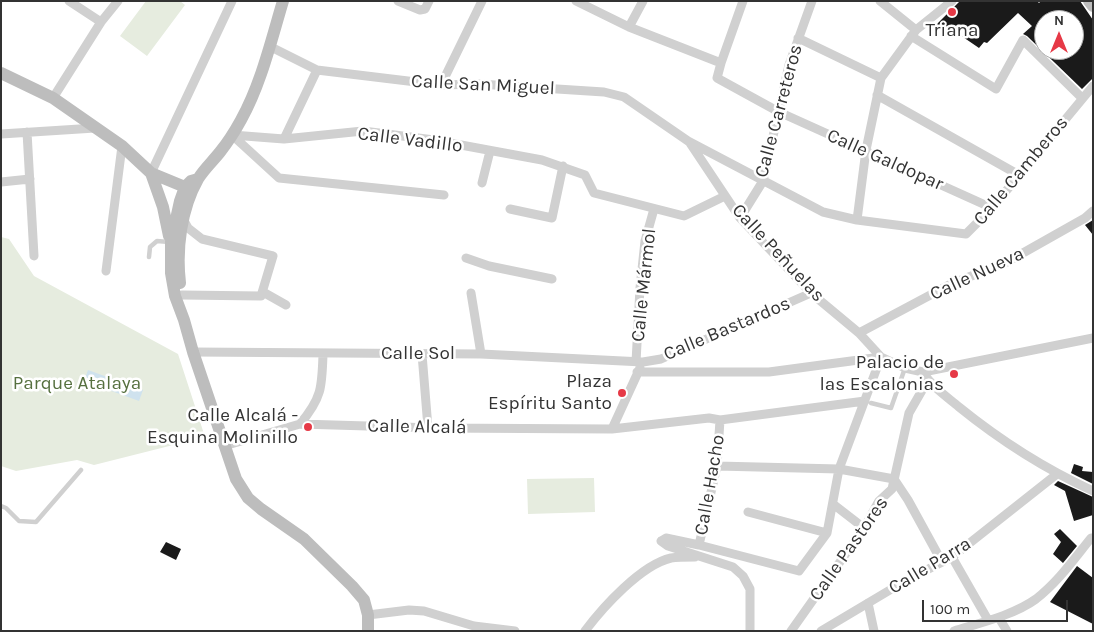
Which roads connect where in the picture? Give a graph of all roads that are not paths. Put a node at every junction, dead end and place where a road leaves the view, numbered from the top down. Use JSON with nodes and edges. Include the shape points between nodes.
{"nodes":[{"id":1,"x":69,"y":1,"type":"edge"},
{"id":2,"x":118,"y":1,"type":"edge"},
{"id":3,"x":232,"y":1,"type":"edge"},
{"id":4,"x":283,"y":1,"type":"edge"},
{"id":5,"x":398,"y":1,"type":"edge"},
{"id":6,"x":429,"y":1,"type":"edge"},
{"id":7,"x":482,"y":1,"type":"edge"},
{"id":8,"x":576,"y":1,"type":"edge"},
{"id":9,"x":643,"y":1,"type":"edge"},
{"id":10,"x":743,"y":1,"type":"edge"},
{"id":11,"x":812,"y":1,"type":"edge"},
{"id":12,"x":880,"y":1,"type":"edge"},
{"id":13,"x":952,"y":1,"type":"edge"},
{"id":14,"x":1089,"y":1,"type":"edge"},
{"id":15,"x":1093,"y":6,"type":"edge"},
{"id":16,"x":101,"y":22,"type":"junction"},
{"id":17,"x":629,"y":27,"type":"junction"},
{"id":18,"x":913,"y":33,"type":"junction"},
{"id":19,"x":798,"y":38,"type":"junction"},
{"id":20,"x":269,"y":46,"type":"junction"},
{"id":21,"x":721,"y":64,"type":"junction"},
{"id":22,"x":317,"y":70,"type":"junction"},
{"id":23,"x":1,"y":72,"type":"edge"},
{"id":24,"x":881,"y":78,"type":"junction"},
{"id":25,"x":441,"y":85,"type":"junction"},
{"id":26,"x":1093,"y":86,"type":"edge"},
{"id":27,"x":877,"y":95,"type":"junction"},
{"id":28,"x":53,"y":98,"type":"junction"},
{"id":29,"x":1082,"y":98,"type":"junction"},
{"id":30,"x":779,"y":112,"type":"junction"},
{"id":31,"x":96,"y":128,"type":"junction"},
{"id":32,"x":27,"y":132,"type":"junction"},
{"id":33,"x":1,"y":134,"type":"edge"},
{"id":34,"x":232,"y":135,"type":"junction"},
{"id":35,"x":284,"y":139,"type":"junction"},
{"id":36,"x":688,"y":141,"type":"junction"},
{"id":37,"x":122,"y":146,"type":"junction"},
{"id":38,"x":490,"y":150,"type":"junction"},
{"id":39,"x":866,"y":150,"type":"junction"},
{"id":40,"x":563,"y":166,"type":"junction"},
{"id":41,"x":151,"y":173,"type":"junction"},
{"id":42,"x":1019,"y":176,"type":"junction"},
{"id":43,"x":30,"y":179,"type":"junction"},
{"id":44,"x":198,"y":179,"type":"junction"},
{"id":45,"x":763,"y":181,"type":"junction"},
{"id":46,"x":1,"y":182,"type":"edge"},
{"id":47,"x":482,"y":183,"type":"dead end"},
{"id":48,"x":185,"y":187,"type":"junction"},
{"id":49,"x":444,"y":195,"type":"dead end"},
{"id":50,"x":725,"y":196,"type":"junction"},
{"id":51,"x":992,"y":208,"type":"junction"},
{"id":52,"x":510,"y":209,"type":"dead end"},
{"id":53,"x":654,"y":209,"type":"junction"},
{"id":54,"x":1093,"y":211,"type":"edge"},
{"id":55,"x":184,"y":217,"type":"junction"},
{"id":56,"x":740,"y":218,"type":"junction"},
{"id":57,"x":856,"y":220,"type":"junction"},
{"id":58,"x":171,"y":242,"type":"junction"},
{"id":59,"x":34,"y":256,"type":"dead end"},
{"id":60,"x":149,"y":257,"type":"dead end"},
{"id":61,"x":466,"y":258,"type":"dead end"},
{"id":62,"x":106,"y":272,"type":"dead end"},
{"id":63,"x":552,"y":279,"type":"dead end"},
{"id":64,"x":263,"y":292,"type":"junction"},
{"id":65,"x":811,"y":292,"type":"junction"},
{"id":66,"x":472,"y":293,"type":"dead end"},
{"id":67,"x":182,"y":296,"type":"junction"},
{"id":68,"x":286,"y":305,"type":"dead end"},
{"id":69,"x":184,"y":320,"type":"junction"},
{"id":70,"x":859,"y":333,"type":"junction"},
{"id":71,"x":1093,"y":338,"type":"edge"},
{"id":72,"x":193,"y":352,"type":"junction"},
{"id":73,"x":323,"y":354,"type":"junction"},
{"id":74,"x":422,"y":354,"type":"junction"},
{"id":75,"x":481,"y":354,"type":"junction"},
{"id":76,"x":881,"y":357,"type":"junction"},
{"id":77,"x":640,"y":362,"type":"junction"},
{"id":78,"x":904,"y":368,"type":"junction"},
{"id":79,"x":637,"y":372,"type":"junction"},
{"id":80,"x":925,"y":376,"type":"junction"},
{"id":81,"x":868,"y":402,"type":"junction"},
{"id":82,"x":720,"y":420,"type":"junction"},
{"id":83,"x":300,"y":424,"type":"junction"},
{"id":84,"x":428,"y":428,"type":"junction"},
{"id":85,"x":612,"y":429,"type":"junction"},
{"id":86,"x":224,"y":446,"type":"junction"},
{"id":87,"x":716,"y":466,"type":"junction"},
{"id":88,"x":839,"y":469,"type":"junction"},
{"id":89,"x":81,"y":470,"type":"dead end"},
{"id":90,"x":1057,"y":474,"type":"junction"},
{"id":91,"x":894,"y":479,"type":"junction"},
{"id":92,"x":1093,"y":491,"type":"edge"},
{"id":93,"x":833,"y":504,"type":"junction"},
{"id":94,"x":1,"y":506,"type":"edge"},
{"id":95,"x":748,"y":512,"type":"dead end"},
{"id":96,"x":864,"y":528,"type":"junction"},
{"id":97,"x":827,"y":534,"type":"junction"},
{"id":98,"x":1093,"y":538,"type":"edge"},
{"id":99,"x":699,"y":545,"type":"junction"},
{"id":100,"x":700,"y":556,"type":"junction"},
{"id":101,"x":952,"y":557,"type":"junction"},
{"id":102,"x":942,"y":562,"type":"junction"},
{"id":103,"x":868,"y":603,"type":"junction"},
{"id":104,"x":368,"y":615,"type":"junction"},
{"id":105,"x":999,"y":618,"type":"junction"},
{"id":106,"x":988,"y":620,"type":"junction"},
{"id":107,"x":368,"y":631,"type":"edge"},
{"id":108,"x":515,"y":631,"type":"edge"},
{"id":109,"x":585,"y":631,"type":"edge"},
{"id":110,"x":750,"y":631,"type":"edge"},
{"id":111,"x":791,"y":631,"type":"edge"},
{"id":112,"x":821,"y":631,"type":"edge"},
{"id":113,"x":874,"y":631,"type":"edge"},
{"id":114,"x":954,"y":631,"type":"edge"},
{"id":115,"x":1007,"y":631,"type":"edge"}],
"edges":[{"from":1,"to":16,"type":"street"},
{"from":2,"to":16,"type":"street"},
{"from":3,"to":41,"type":"street"},
{"from":4,"to":20,"type":"main road"},
{"from":5,"to":6,"type":"street","via":[[420,10],[425,9]]},
{"from":7,"to":25,"type":"street"},
{"from":8,"to":17,"type":"street"},
{"from":9,"to":17,"type":"street"},
{"from":10,"to":21,"type":"street"},
{"from":11,"to":19,"type":"street","name":"Calle Carreteros"},
{"from":12,"to":18,"type":"street"},
{"from":13,"to":18,"type":"street"},
{"from":14,"to":15,"type":"main road"},
{"from":16,"to":28,"type":"street"},
{"from":17,"to":21,"type":"street"},
{"from":18,"to":24,"type":"street"},
{"from":18,"to":29,"type":"street","via":[[996,89],[1023,40]]},
{"from":19,"to":24,"type":"street"},
{"from":19,"to":30,"type":"street","name":"Calle Carreteros","via":[[788,65]]},
{"from":20,"to":22,"type":"street","name":"Calle San Miguel"},
{"from":20,"to":34,"type":"main road","via":[[260,75]]},
{"from":21,"to":30,"type":"street","name":"Calle Galdopar","via":[[717,78]]},
{"from":22,"to":25,"type":"street","name":"Calle San Miguel"},
{"from":22,"to":35,"type":"street"},
{"from":23,"to":28,"type":"main road"},
{"from":24,"to":27,"type":"street"},
{"from":25,"to":36,"type":"street","name":"Calle San Miguel","via":[[479,84],[624,96]]},
{"from":26,"to":29,"type":"street","name":"Calle Camberos"},
{"from":27,"to":39,"type":"street"},
{"from":27,"to":42,"type":"street"},
{"from":28,"to":31,"type":"main road"},
{"from":29,"to":42,"type":"street","name":"Calle Camberos"},
{"from":30,"to":39,"type":"street","name":"Calle Galdopar"},
{"from":30,"to":45,"type":"street","name":"Calle Carreteros"},
{"from":31,"to":32,"type":"street"},
{"from":31,"to":37,"type":"main road"},
{"from":32,"to":33,"type":"street"},
{"from":32,"to":43,"type":"street"},
{"from":34,"to":35,"type":"street","name":"Calle Vadillo"},
{"from":34,"to":44,"type":"main road"},
{"from":34,"to":49,"type":"street","via":[[279,178]]},
{"from":35,"to":38,"type":"street","name":"Calle Vadillo","via":[[363,131]]},
{"from":36,"to":45,"type":"street","name":"Calle Camberos"},
{"from":36,"to":50,"type":"street","name":"Calle Peñuelas"},
{"from":37,"to":41,"type":"main road"},
{"from":37,"to":62,"type":"street"},
{"from":38,"to":40,"type":"street","name":"Calle Vadillo"},
{"from":38,"to":47,"type":"street"},
{"from":39,"to":51,"type":"street","name":"Calle Galdopar"},
{"from":39,"to":57,"type":"street"},
{"from":40,"to":52,"type":"street","via":[[552,218]]},
{"from":40,"to":53,"type":"street","name":"Calle Vadillo","via":[[585,175],[594,193]]},
{"from":41,"to":48,"type":"main road"},
{"from":41,"to":58,"type":"main road"},
{"from":42,"to":51,"type":"street","name":"Calle Camberos"},
{"from":43,"to":46,"type":"street"},
{"from":43,"to":59,"type":"street"},
{"from":44,"to":48,"type":"main road"},
{"from":44,"to":55,"type":"main road"},
{"from":45,"to":56,"type":"street","name":"Calle Carreteros"},
{"from":45,"to":57,"type":"street","name":"Calle Camberos","via":[[823,212]]},
{"from":48,"to":55,"type":"main road"},
{"from":48,"to":58,"type":"main road"},
{"from":50,"to":53,"type":"street","via":[[684,216]]},
{"from":50,"to":56,"type":"street","name":"Calle Peñuelas"},
{"from":51,"to":57,"type":"street","name":"Calle Camberos","via":[[966,234]]},
{"from":53,"to":77,"type":"street","name":"Calle Mármol","via":[[645,241],[640,288]]},
{"from":54,"to":70,"type":"street","name":"Calle Nueva","via":[[1007,262],[951,284]]},
{"from":55,"to":64,"type":"street","via":[[188,228],[202,238],[273,256]]},
{"from":55,"to":67,"type":"main road","via":[[179,259]]},
{"from":56,"to":65,"type":"street","name":"Calle Peñuelas"},
{"from":58,"to":60,"type":"lane","via":[[157,241],[150,246]]},
{"from":58,"to":69,"type":"main road","via":[[171,273]]},
{"from":61,"to":63,"type":"street"},
{"from":64,"to":67,"type":"street","via":[[262,296]]},
{"from":64,"to":68,"type":"street"},
{"from":65,"to":70,"type":"street","name":"Calle Peñuelas"},
{"from":65,"to":77,"type":"street","name":"Calle Bastardos","via":[[661,359]]},
{"from":66,"to":75,"type":"street"},
{"from":67,"to":69,"type":"main road"},
{"from":69,"to":72,"type":"main road"},
{"from":70,"to":76,"type":"street","name":"Calle Peñuelas"},
{"from":71,"to":80,"type":"street"},
{"from":72,"to":73,"type":"street","name":"Calle Sol"},
{"from":72,"to":86,"type":"main road"},
{"from":73,"to":74,"type":"street","name":"Calle Sol"},
{"from":73,"to":83,"type":"street","via":[[322,384],[311,411]]},
{"from":74,"to":75,"type":"street","name":"Calle Sol"},
{"from":74,"to":84,"type":"street"},
{"from":75,"to":77,"type":"street","name":"Calle Sol"},
{"from":76,"to":78,"type":"street"},
{"from":76,"to":79,"type":"street","via":[[769,372]]},
{"from":76,"to":81,"type":"street","name":"Calle Hacho"},
{"from":77,"to":79,"type":"street"},
{"from":78,"to":80,"type":"street"},
{"from":78,"to":81,"type":"lane","via":[[891,408]]},
{"from":79,"to":85,"type":"street"},
{"from":80,"to":90,"type":"street","via":[[990,432]]},
{"from":80,"to":91,"type":"street","name":"Calle Pastores","via":[[908,414]]},
{"from":81,"to":82,"type":"street","name":"Calle Alcalá"},
{"from":81,"to":88,"type":"street","name":"Calle Hacho"},
{"from":82,"to":85,"type":"street","name":"Calle Alcalá","via":[[709,418]]},
{"from":82,"to":87,"type":"street","name":"Calle Hacho"},
{"from":83,"to":84,"type":"street","name":"Calle Alcalá"},
{"from":83,"to":86,"type":"street","name":"Calle Alcalá"},
{"from":84,"to":85,"type":"street","name":"Calle Alcalá"},
{"from":86,"to":104,"type":"main road","via":[[236,479],[248,498],[304,539],[364,600]]},
{"from":87,"to":88,"type":"street"},
{"from":87,"to":99,"type":"street","name":"Calle Hacho"},
{"from":88,"to":91,"type":"street"},
{"from":88,"to":93,"type":"street","name":"Calle Hacho"},
{"from":89,"to":94,"type":"lane","via":[[36,522],[19,521]]},
{"from":90,"to":92,"type":"street"},
{"from":90,"to":101,"type":"street","name":"Calle Parra"},
{"from":91,"to":96,"type":"street","name":"Calle Pastores","via":[[892,489],[879,501]]},
{"from":91,"to":102,"type":"street"},
{"from":93,"to":96,"type":"street"},
{"from":93,"to":97,"type":"street","name":"Calle Hacho"},
{"from":95,"to":97,"type":"street"},
{"from":96,"to":111,"type":"street","name":"Calle Pastores"},
{"from":97,"to":99,"type":"street","name":"Calle Hacho","via":[[800,571]]},
{"from":98,"to":105,"type":"street","via":[[1036,599]]},
{"from":99,"to":100,"type":"street","via":[[666,538],[661,541]]},
{"from":100,"to":109,"type":"street","via":[[670,558],[639,575],[600,611]]},
{"from":100,"to":110,"type":"street","via":[[732,566],[743,576],[750,589]]},
{"from":101,"to":102,"type":"street","name":"Calle Parra"},
{"from":101,"to":106,"type":"street"},
{"from":102,"to":103,"type":"street","name":"Calle Parra"},
{"from":103,"to":112,"type":"street","name":"Calle Parra"},
{"from":103,"to":113,"type":"street"},
{"from":104,"to":107,"type":"main road"},
{"from":104,"to":108,"type":"street","via":[[424,611],[474,626]]},
{"from":105,"to":106,"type":"street"},
{"from":105,"to":115,"type":"street"},
{"from":106,"to":114,"type":"street"}]}
